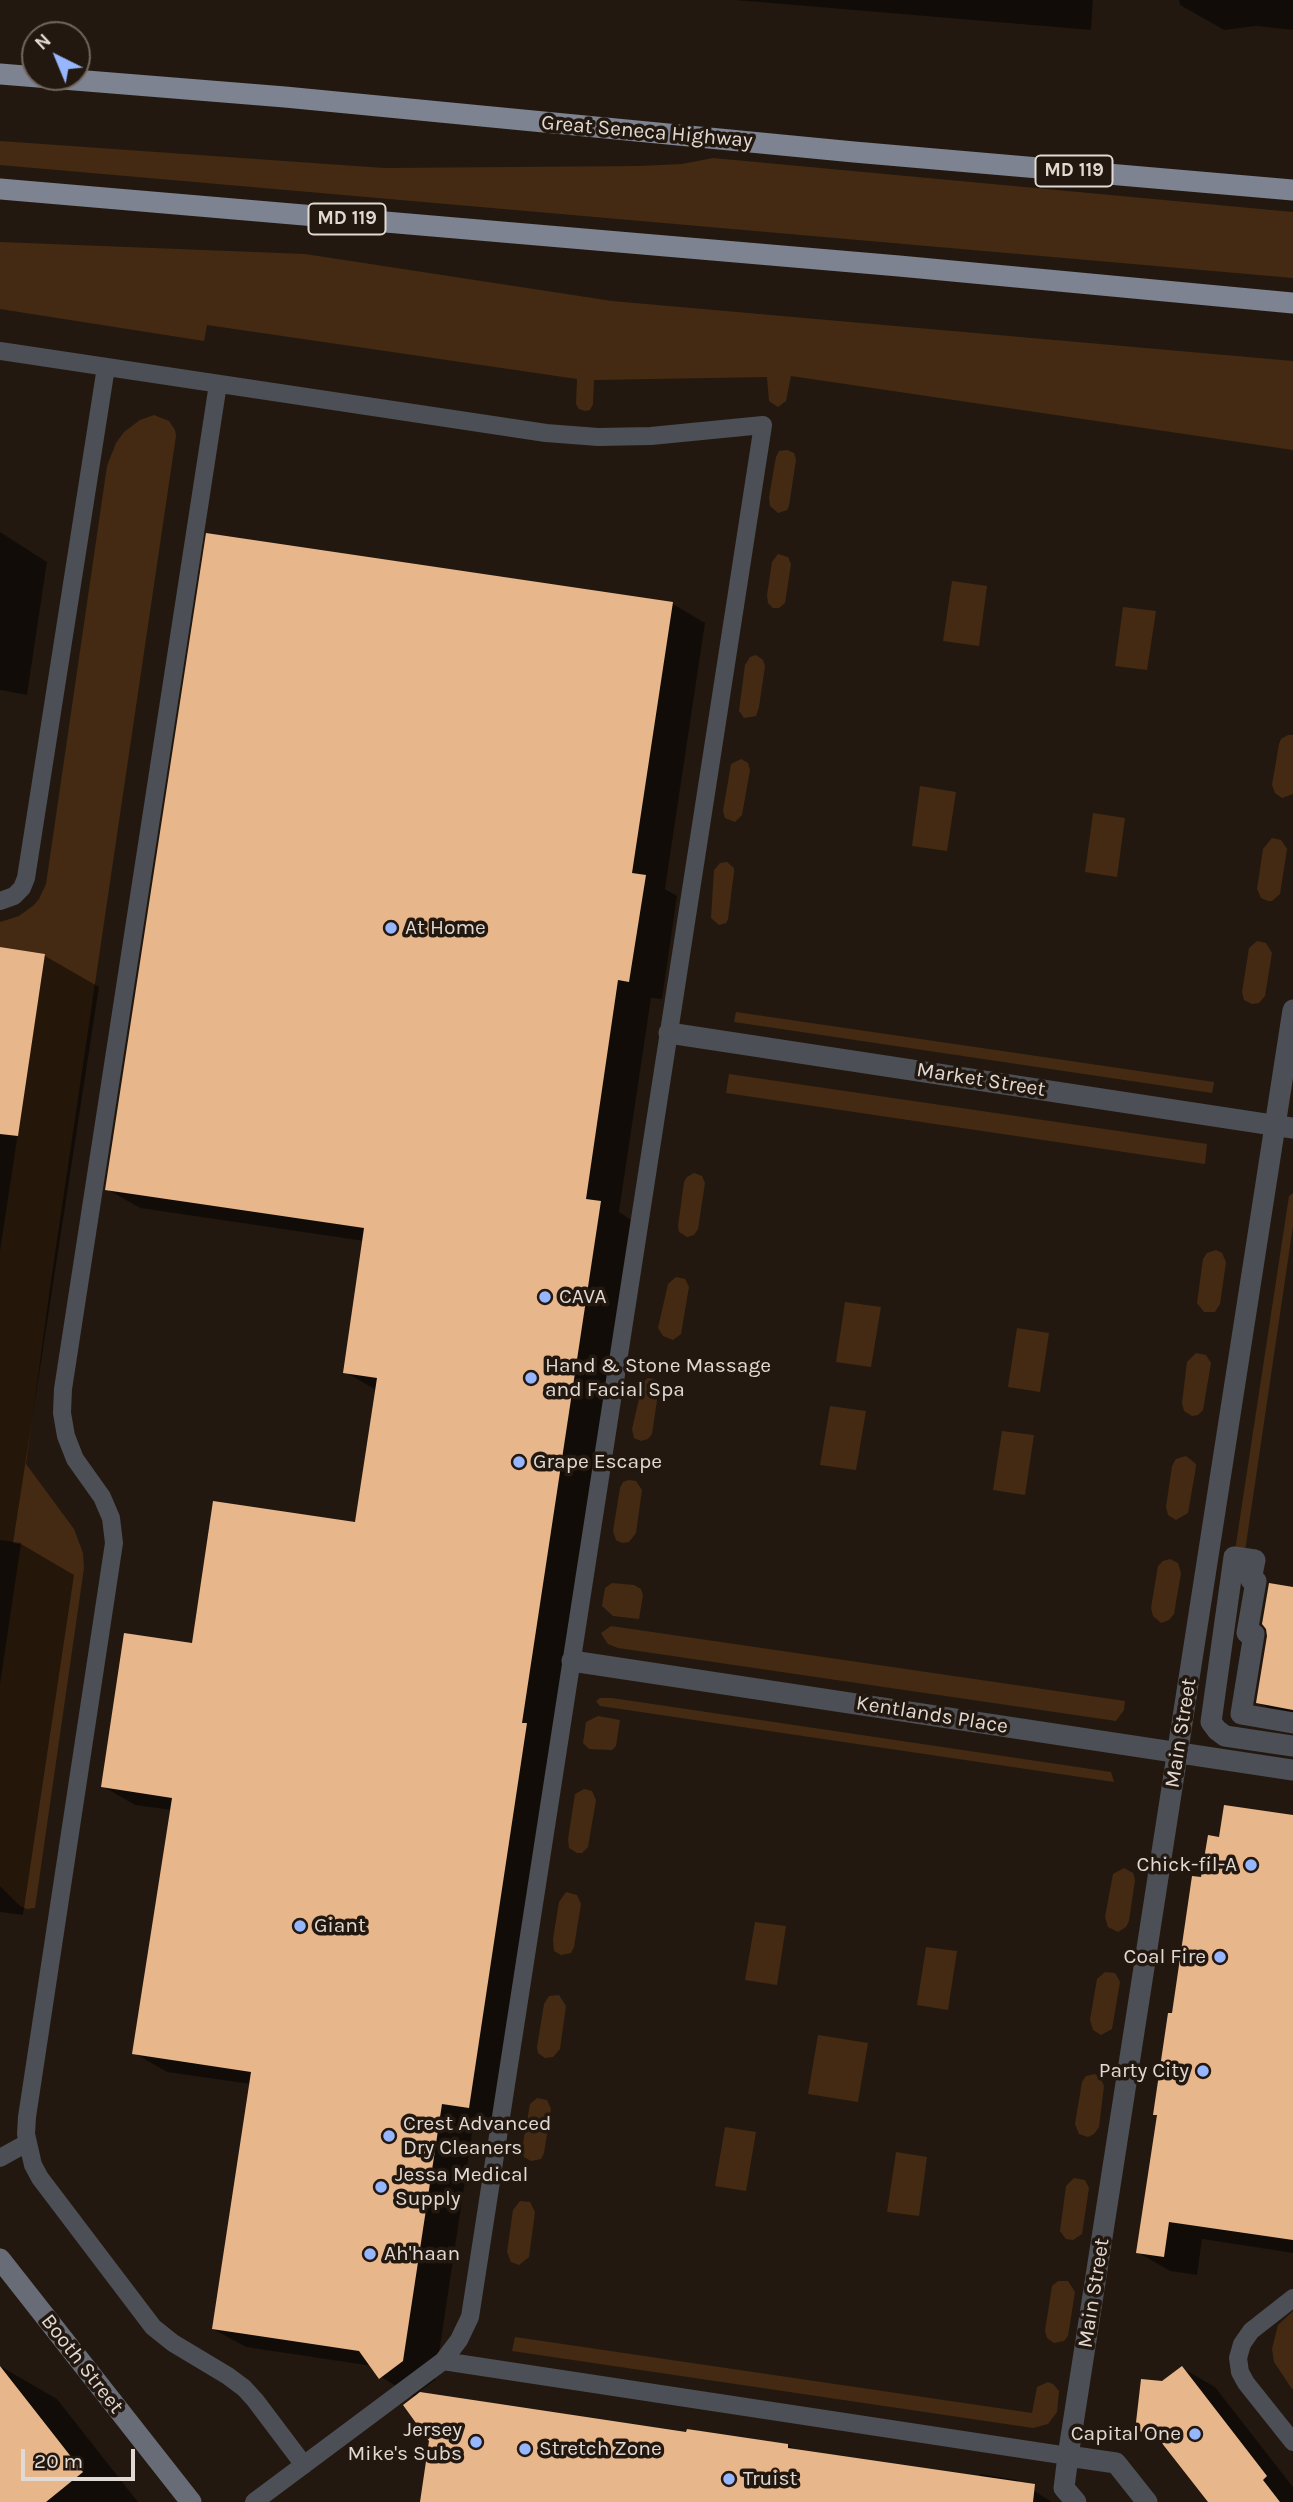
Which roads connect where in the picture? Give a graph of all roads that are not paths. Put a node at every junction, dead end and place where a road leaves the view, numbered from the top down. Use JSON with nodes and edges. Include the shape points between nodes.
{"nodes":[{"id":1,"x":0,"y":74,"type":"edge"},
{"id":2,"x":0,"y":189,"type":"edge"},
{"id":3,"x":1293,"y":190,"type":"edge"},
{"id":4,"x":1293,"y":303,"type":"edge"},
{"id":5,"x":0,"y":351,"type":"edge"},
{"id":6,"x":106,"y":367,"type":"junction"},
{"id":7,"x":218,"y":384,"type":"junction"},
{"id":8,"x":0,"y":901,"type":"edge"},
{"id":9,"x":1293,"y":1010,"type":"edge"},
{"id":10,"x":669,"y":1033,"type":"junction"},
{"id":11,"x":1284,"y":1126,"type":"edge"},
{"id":12,"x":572,"y":1661,"type":"junction"},
{"id":13,"x":1293,"y":1723,"type":"edge"},
{"id":14,"x":1293,"y":1746,"type":"edge"},
{"id":15,"x":1178,"y":1752,"type":"junction"},
{"id":16,"x":1293,"y":1770,"type":"edge"},
{"id":17,"x":27,"y":2143,"type":"junction"},
{"id":18,"x":0,"y":2158,"type":"edge"},
{"id":19,"x":0,"y":2259,"type":"edge"},
{"id":20,"x":1293,"y":2298,"type":"edge"},
{"id":21,"x":443,"y":2361,"type":"junction"},
{"id":22,"x":1293,"y":2442,"type":"edge"},
{"id":23,"x":1068,"y":2456,"type":"junction"},
{"id":24,"x":304,"y":2465,"type":"junction"},
{"id":25,"x":191,"y":2502,"type":"edge"},
{"id":26,"x":254,"y":2502,"type":"edge"},
{"id":27,"x":1076,"y":2502,"type":"edge"},
{"id":28,"x":1147,"y":2502,"type":"edge"}],
"edges":[{"from":1,"to":3,"type":"main road","name":"Great Seneca Highway","number":"MD 119"},
{"from":2,"to":4,"type":"main road","number":"MD 119"},
{"from":5,"to":6,"type":"lane"},
{"from":6,"to":7,"type":"lane"},
{"from":6,"to":8,"type":"lane","via":[[26,878],[14,896]]},
{"from":7,"to":10,"type":"lane","via":[[571,435],[650,436],[764,425]]},
{"from":7,"to":17,"type":"lane","via":[[63,1389],[66,1436],[75,1459],[102,1497],[114,1543],[26,2117]]},
{"from":9,"to":11,"type":"street","name":"Main Street"},
{"from":10,"to":11,"type":"street","name":"Market Street"},
{"from":10,"to":12,"type":"lane"},
{"from":11,"to":15,"type":"street","name":"Main Street"},
{"from":12,"to":15,"type":"street","name":"Kentlands Place"},
{"from":12,"to":21,"type":"lane","via":[[470,2317],[460,2340]]},
{"from":13,"to":14,"type":"street","via":[[1241,1714],[1254,1634],[1247,1633],[1256,1581],[1251,1580],[1255,1560],[1234,1557],[1211,1721],[1220,1734]]},
{"from":15,"to":16,"type":"street","name":"Kentlands Place"},
{"from":15,"to":23,"type":"street","name":"Main Street"},
{"from":17,"to":18,"type":"lane"},
{"from":17,"to":24,"type":"lane","via":[[40,2178],[153,2327],[244,2389]]},
{"from":19,"to":25,"type":"street","name":"Booth Street"},
{"from":20,"to":22,"type":"lane","via":[[1251,2331],[1238,2358],[1246,2383]]},
{"from":21,"to":23,"type":"lane"},
{"from":21,"to":24,"type":"lane"},
{"from":23,"to":27,"type":"street","name":"Main Street","via":[[1064,2488]]},
{"from":23,"to":28,"type":"street","via":[[1116,2463]]},
{"from":24,"to":26,"type":"lane"}]}
